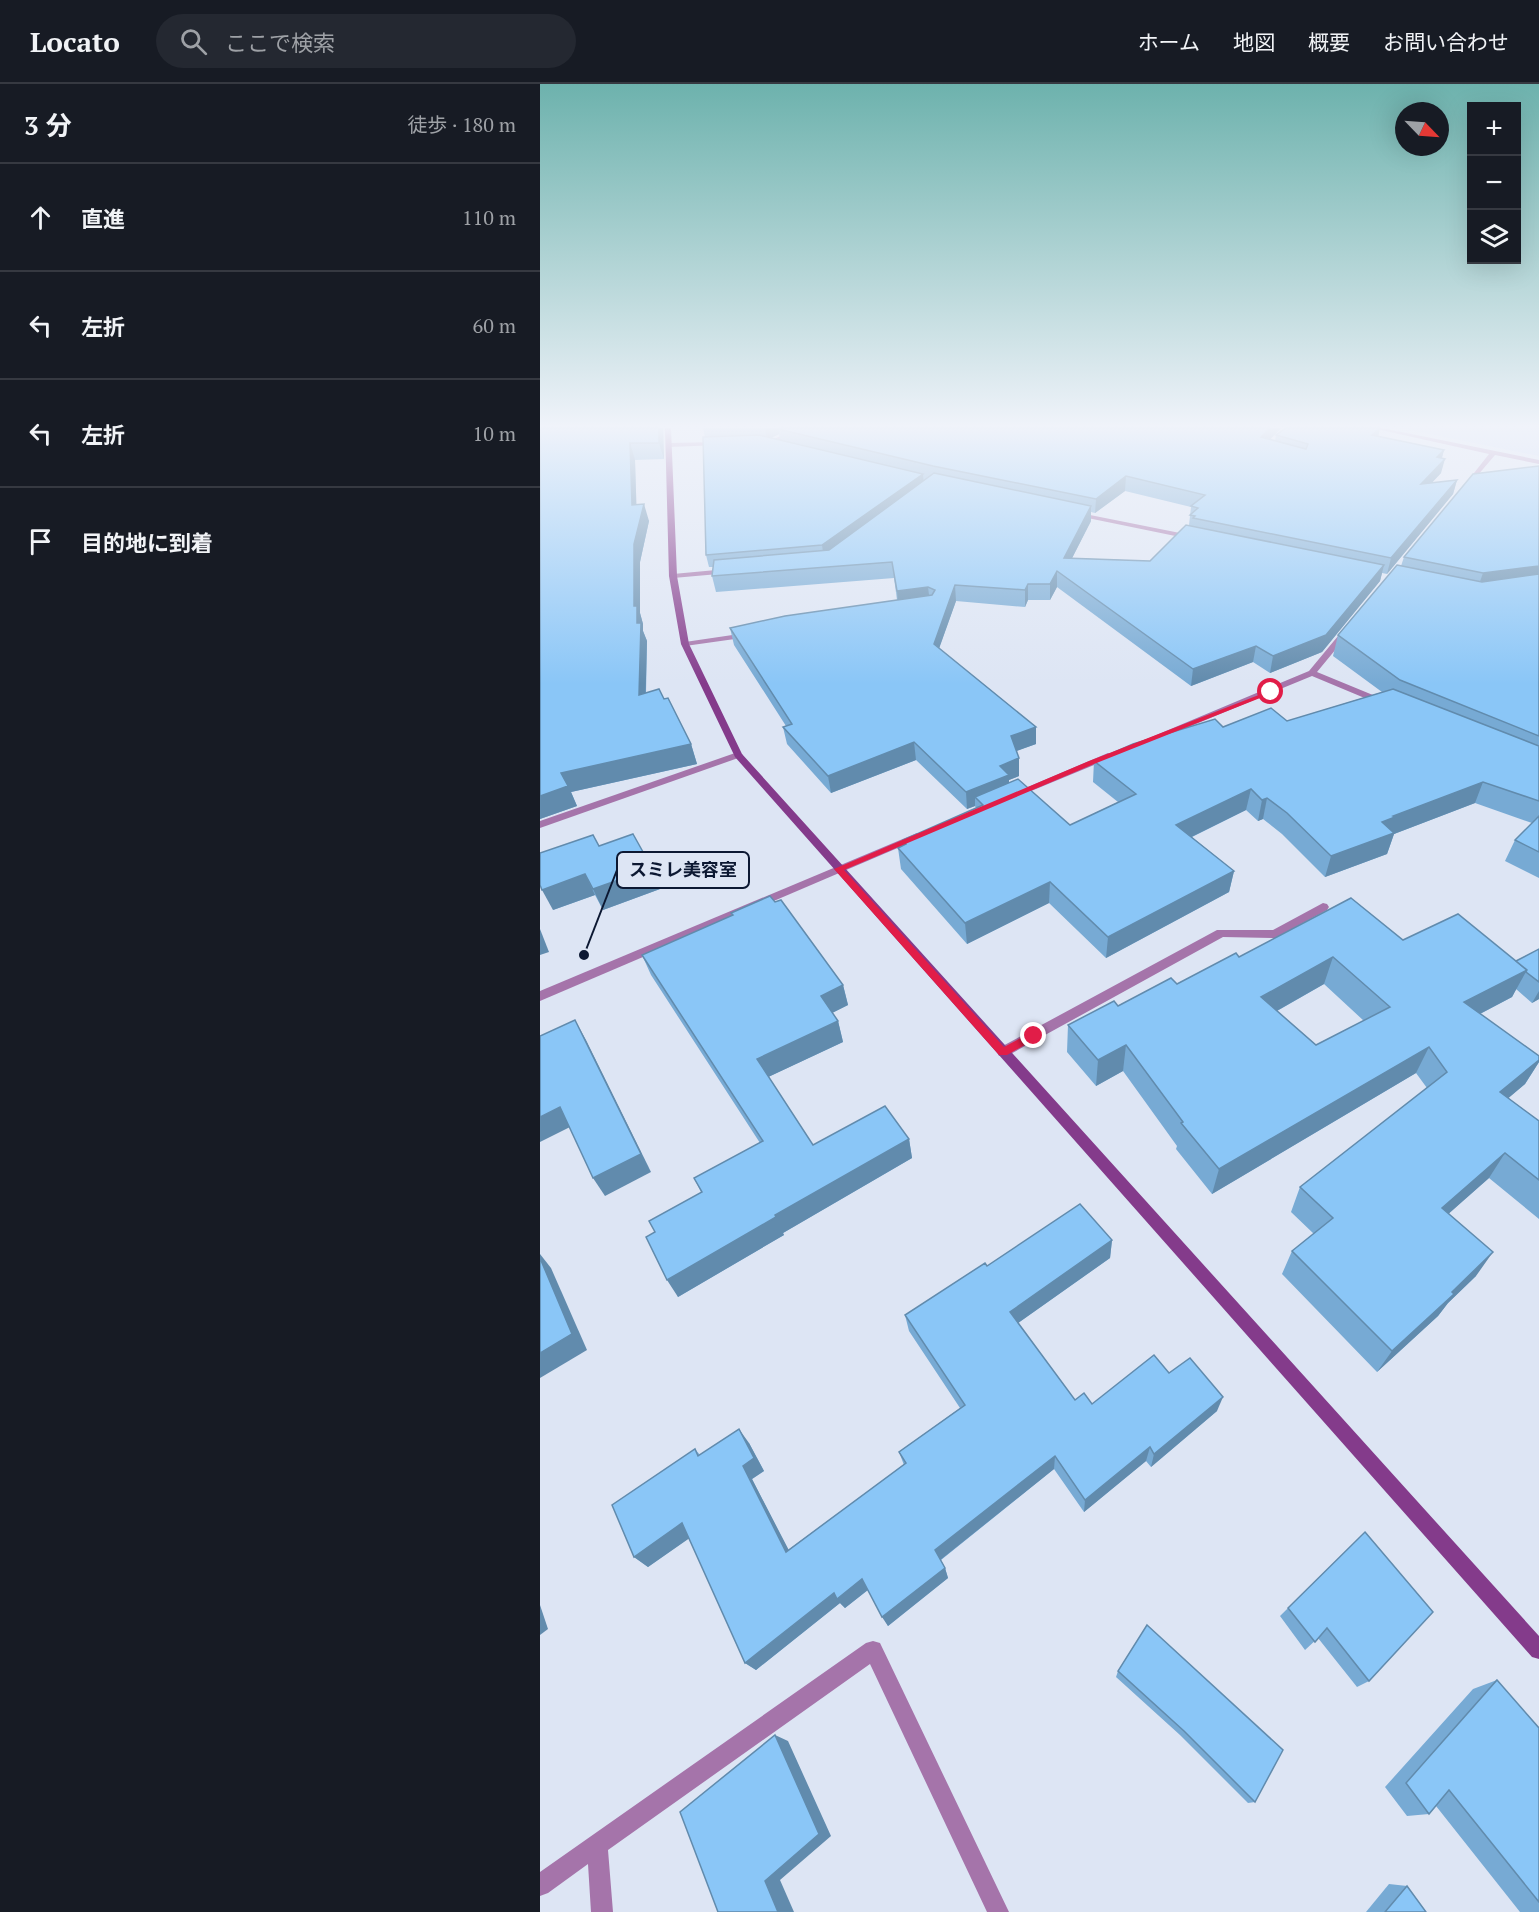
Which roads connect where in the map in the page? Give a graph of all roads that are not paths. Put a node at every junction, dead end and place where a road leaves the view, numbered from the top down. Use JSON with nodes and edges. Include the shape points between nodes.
{"nodes":[{"id":1,"x":672,"y":513,"type":"edge"},
{"id":2,"x":1072,"y":513,"type":"edge"},
{"id":3,"x":1198,"y":539,"type":"edge"},
{"id":4,"x":739,"y":570,"type":"edge"},
{"id":5,"x":674,"y":576,"type":"junction"},
{"id":6,"x":1355,"y":621,"type":"edge"},
{"id":7,"x":754,"y":634,"type":"edge"},
{"id":8,"x":685,"y":644,"type":"junction"},
{"id":9,"x":1312,"y":674,"type":"junction"},
{"id":10,"x":1388,"y":704,"type":"edge"},
{"id":11,"x":1134,"y":746,"type":"edge"},
{"id":12,"x":1113,"y":754,"type":"edge"},
{"id":13,"x":738,"y":755,"type":"junction"},
{"id":14,"x":1005,"y":799,"type":"edge"},
{"id":15,"x":540,"y":825,"type":"edge"},
{"id":16,"x":929,"y":831,"type":"edge"},
{"id":17,"x":838,"y":869,"type":"junction"},
{"id":18,"x":1323,"y":907,"type":"dead end"},
{"id":19,"x":540,"y":996,"type":"edge"},
{"id":20,"x":1003,"y":1052,"type":"junction"},
{"id":21,"x":1539,"y":1650,"type":"edge"},
{"id":22,"x":597,"y":1846,"type":"junction"},
{"id":23,"x":540,"y":1885,"type":"edge"},
{"id":24,"x":602,"y":1912,"type":"edge"},
{"id":25,"x":998,"y":1912,"type":"edge"}],
"edges":[{"from":1,"to":5,"type":"street"},
{"from":2,"to":3,"type":"street"},
{"from":4,"to":5,"type":"street"},
{"from":5,"to":8,"type":"street"},
{"from":6,"to":9,"type":"street"},
{"from":7,"to":8,"type":"street"},
{"from":8,"to":13,"type":"street"},
{"from":9,"to":10,"type":"street"},
{"from":9,"to":11,"type":"street"},
{"from":12,"to":14,"type":"street"},
{"from":13,"to":15,"type":"street"},
{"from":13,"to":17,"type":"street"},
{"from":16,"to":17,"type":"street"},
{"from":17,"to":19,"type":"street"},
{"from":17,"to":20,"type":"street"},
{"from":18,"to":20,"type":"street","via":[[1275,934],[1221,933]]},
{"from":20,"to":21,"type":"street"},
{"from":22,"to":23,"type":"street"},
{"from":22,"to":24,"type":"street"},
{"from":22,"to":25,"type":"street","via":[[873,1650]]}]}
